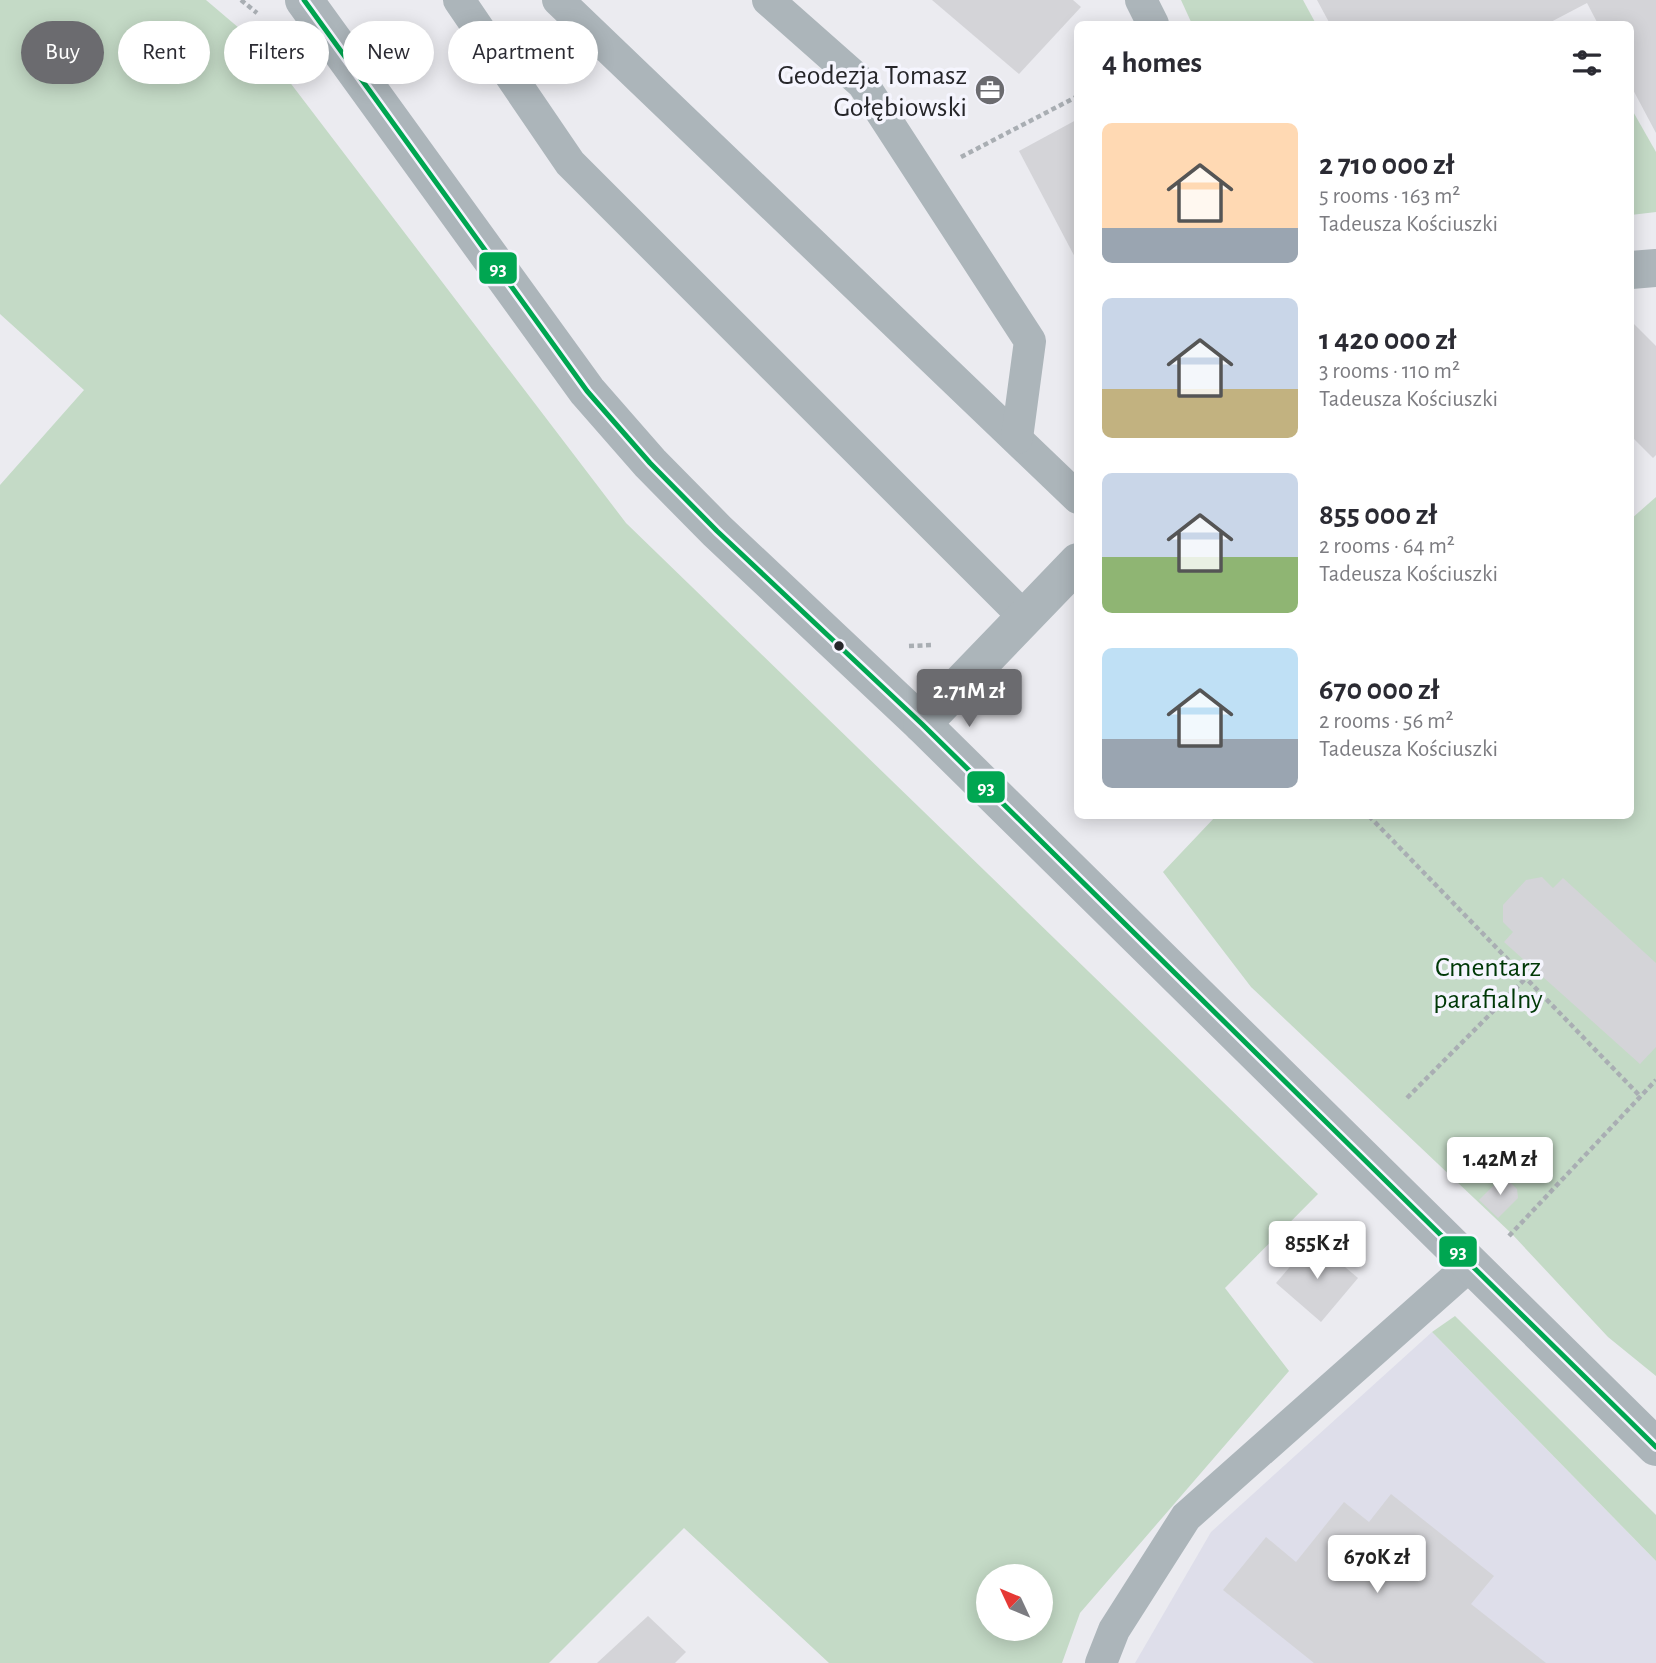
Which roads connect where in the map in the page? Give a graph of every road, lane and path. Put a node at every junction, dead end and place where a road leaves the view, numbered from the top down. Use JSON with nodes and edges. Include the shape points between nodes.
{"nodes":[{"id":1,"x":459,"y":0,"type":"edge"},
{"id":2,"x":558,"y":0,"type":"edge"},
{"id":3,"x":768,"y":0,"type":"edge"},
{"id":4,"x":1142,"y":0,"type":"edge"},
{"id":5,"x":307,"y":1,"type":"edge"},
{"id":6,"x":1152,"y":21,"type":"edge"},
{"id":7,"x":1074,"y":98,"type":"edge"},
{"id":8,"x":924,"y":177,"type":"junction"},
{"id":9,"x":1656,"y":268,"type":"edge"},
{"id":10,"x":1634,"y":270,"type":"edge"},
{"id":11,"x":1017,"y":438,"type":"junction"},
{"id":12,"x":1074,"y":494,"type":"edge"},
{"id":13,"x":1074,"y":566,"type":"edge"},
{"id":14,"x":1025,"y":618,"type":"junction"},
{"id":15,"x":944,"y":645,"type":"dead end"},
{"id":16,"x":907,"y":646,"type":"dead end"},
{"id":17,"x":922,"y":724,"type":"junction"},
{"id":18,"x":1372,"y":819,"type":"edge"},
{"id":19,"x":1526,"y":978,"type":"junction"},
{"id":20,"x":1656,"y":1080,"type":"edge"},
{"id":21,"x":1640,"y":1096,"type":"junction"},
{"id":22,"x":1407,"y":1098,"type":"dead end"},
{"id":23,"x":1469,"y":1266,"type":"junction"},
{"id":24,"x":1656,"y":1447,"type":"edge"},
{"id":25,"x":1101,"y":1663,"type":"edge"}],
"edges":[{"from":1,"to":14,"type":"lane","via":[[570,163]]},
{"from":2,"to":11,"type":"lane"},
{"from":3,"to":8,"type":"lane","via":[[863,84]]},
{"from":4,"to":6,"type":"lane"},
{"from":5,"to":17,"type":"street","via":[[587,391],[717,531]]},
{"from":7,"to":8,"type":"path"},
{"from":8,"to":11,"type":"lane","via":[[1030,341]]},
{"from":9,"to":10,"type":"street"},
{"from":11,"to":12,"type":"lane"},
{"from":13,"to":14,"type":"street"},
{"from":14,"to":17,"type":"street"},
{"from":15,"to":16,"type":"path"},
{"from":17,"to":23,"type":"street"},
{"from":18,"to":19,"type":"path"},
{"from":19,"to":21,"type":"path"},
{"from":19,"to":22,"type":"path"},
{"from":20,"to":21,"type":"path"},
{"from":21,"to":23,"type":"path","via":[[1513,1234]]},
{"from":23,"to":24,"type":"street"},
{"from":23,"to":25,"type":"lane","via":[[1186,1517],[1114,1630]]}]}
